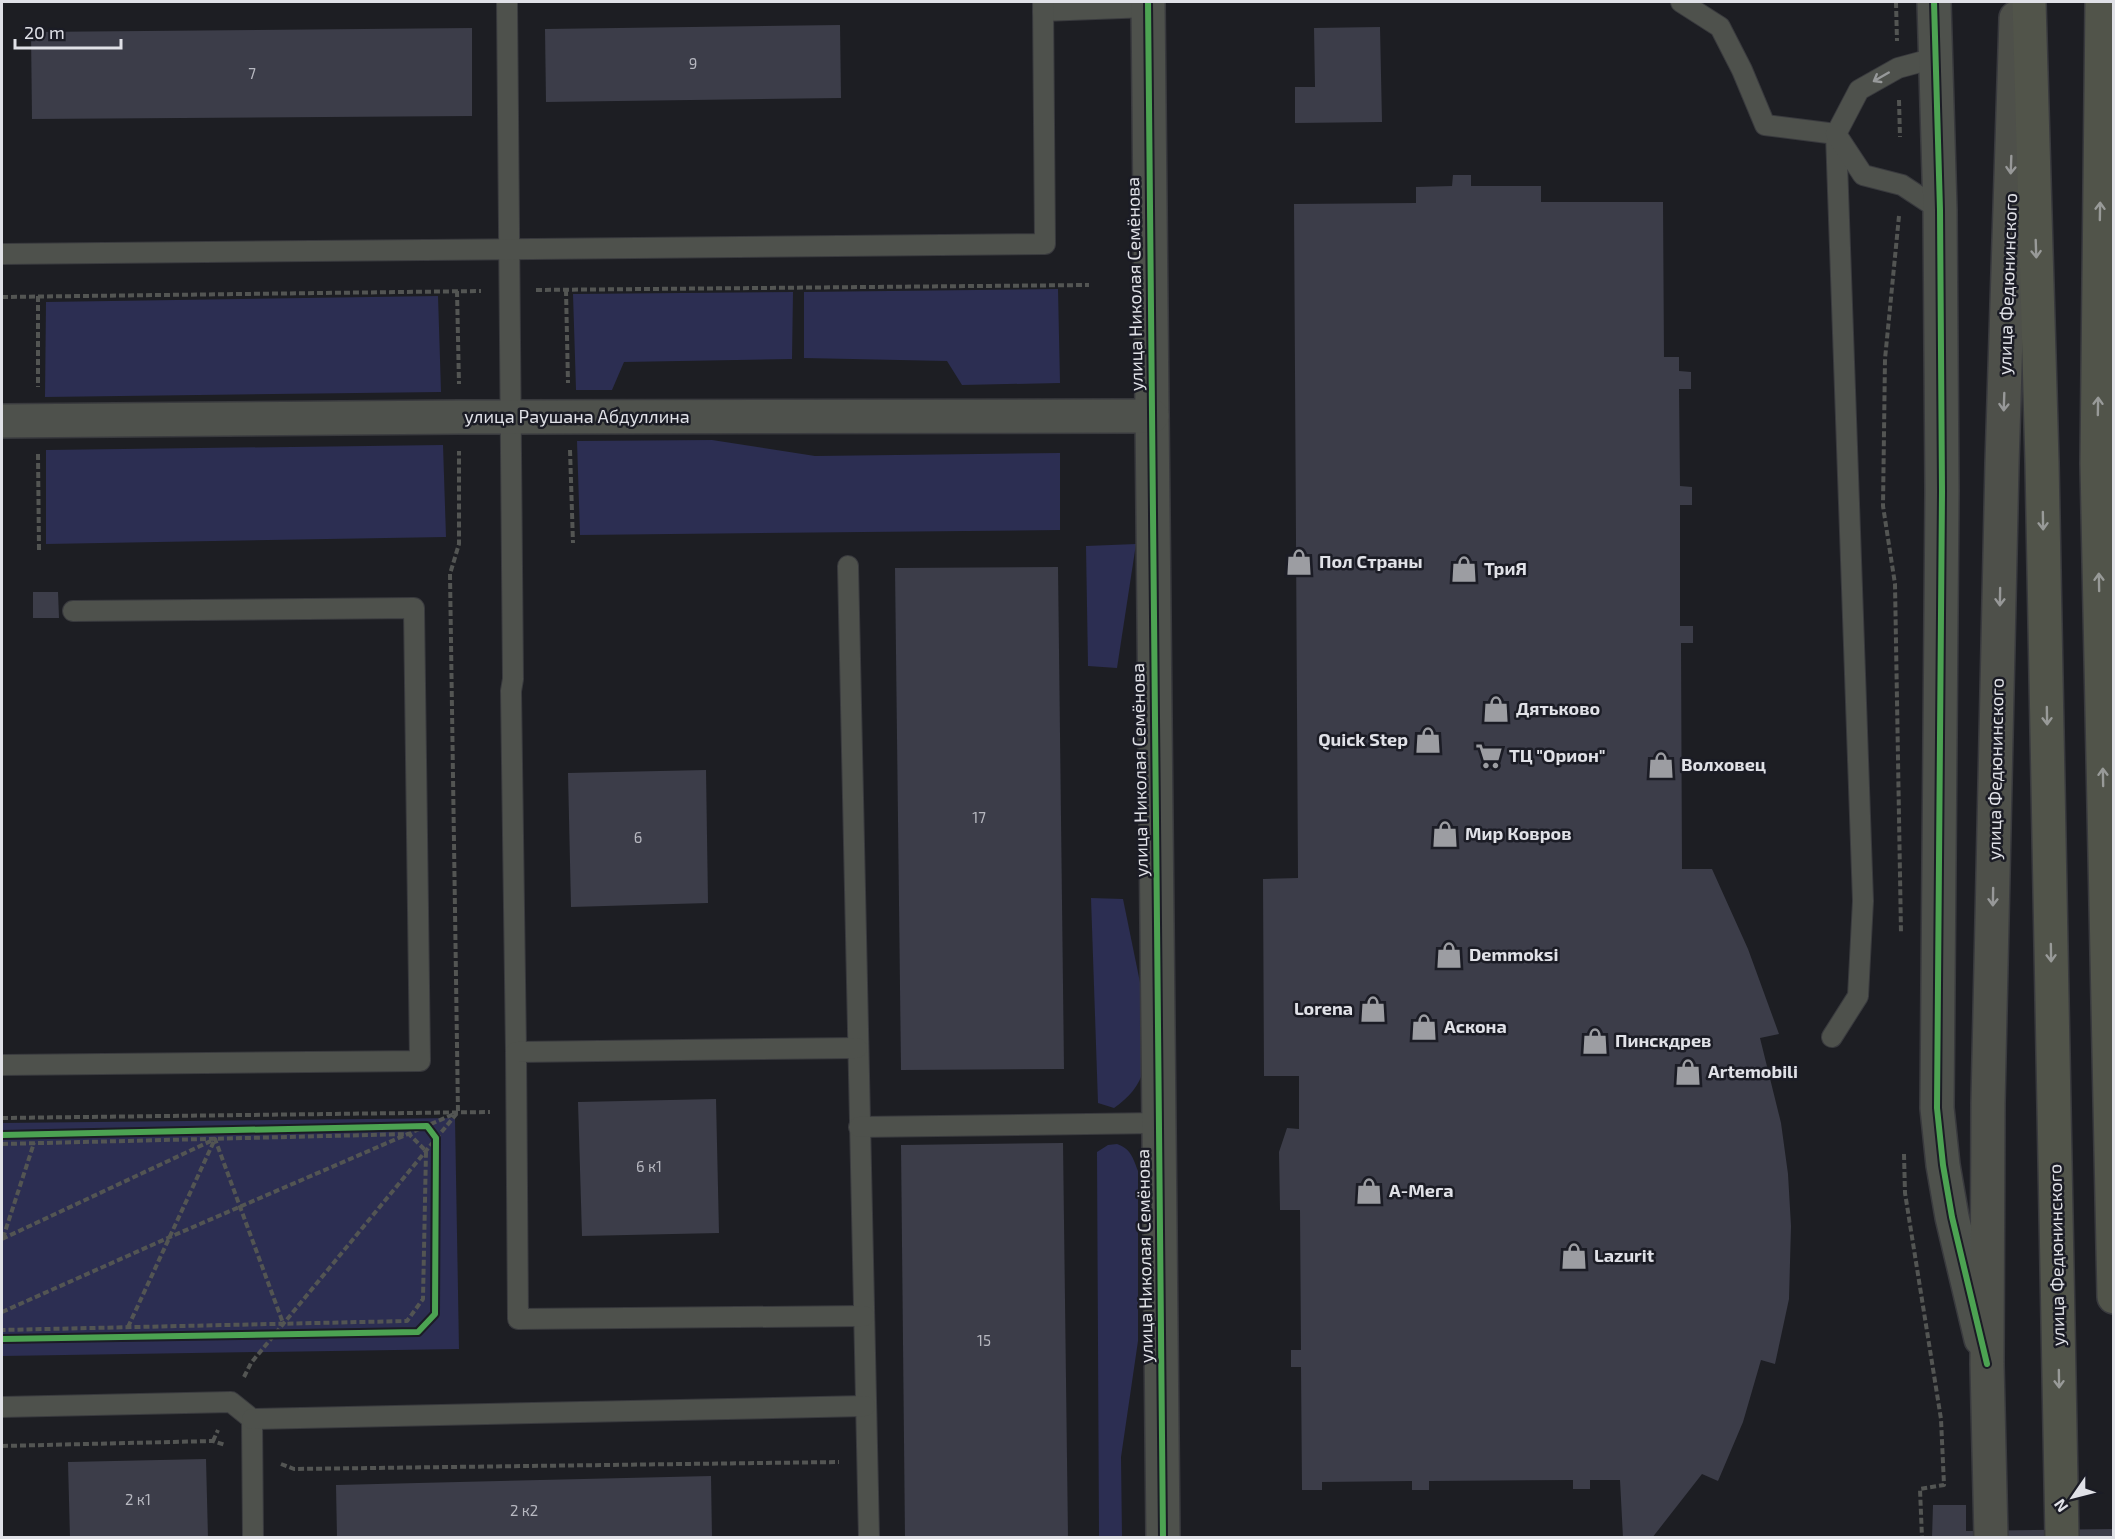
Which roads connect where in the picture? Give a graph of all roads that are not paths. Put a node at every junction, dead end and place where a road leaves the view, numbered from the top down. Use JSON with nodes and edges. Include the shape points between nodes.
{"nodes":[{"id":1,"x":507,"y":2,"type":"edge"},
{"id":2,"x":1681,"y":2,"type":"edge"},
{"id":3,"x":1935,"y":2,"type":"edge"},
{"id":4,"x":2016,"y":2,"type":"edge"},
{"id":5,"x":2029,"y":2,"type":"edge"},
{"id":6,"x":2102,"y":2,"type":"edge"},
{"id":7,"x":1148,"y":4,"type":"edge"},
{"id":8,"x":1043,"y":6,"type":"edge"},
{"id":9,"x":1935,"y":58,"type":"junction"},
{"id":10,"x":1836,"y":134,"type":"junction"},
{"id":11,"x":1940,"y":210,"type":"junction"},
{"id":12,"x":509,"y":248,"type":"junction"},
{"id":13,"x":2,"y":254,"type":"edge"},
{"id":14,"x":1152,"y":416,"type":"junction"},
{"id":15,"x":511,"y":417,"type":"junction"},
{"id":16,"x":2,"y":421,"type":"edge"},
{"id":17,"x":848,"y":566,"type":"dead end"},
{"id":18,"x":73,"y":611,"type":"dead end"},
{"id":19,"x":1832,"y":1037,"type":"dead end"},
{"id":20,"x":857,"y":1048,"type":"junction"},
{"id":21,"x":516,"y":1052,"type":"junction"},
{"id":22,"x":2,"y":1065,"type":"edge"},
{"id":23,"x":1159,"y":1123,"type":"junction"},
{"id":24,"x":859,"y":1127,"type":"junction"},
{"id":25,"x":2114,"y":1297,"type":"edge"},
{"id":26,"x":864,"y":1316,"type":"junction"},
{"id":27,"x":1987,"y":1364,"type":"junction"},
{"id":28,"x":865,"y":1406,"type":"junction"},
{"id":29,"x":2,"y":1407,"type":"edge"},
{"id":30,"x":252,"y":1419,"type":"junction"},
{"id":31,"x":253,"y":1538,"type":"edge"},
{"id":32,"x":869,"y":1538,"type":"edge"},
{"id":33,"x":1163,"y":1538,"type":"edge"},
{"id":34,"x":1990,"y":1538,"type":"edge"},
{"id":35,"x":2062,"y":1538,"type":"edge"}],
"edges":[{"from":1,"to":12,"type":"lane"},
{"from":2,"to":10,"type":"lane","via":[[1720,27],[1765,125]]},
{"from":3,"to":9,"type":"street"},
{"from":4,"to":27,"type":"main road","name":"улица Федюнинского","one_way":true,"via":[[1988,1103]]},
{"from":5,"to":35,"type":"highway","name":"улица Федюнинского","one_way":true,"via":[[2043,462]]},
{"from":25,"to":6,"type":"highway","one_way":true,"via":[[2097,464]]},
{"from":7,"to":8,"type":"lane"},
{"from":7,"to":14,"type":"street","name":"улица Николая Семёнова"},
{"from":8,"to":12,"type":"lane","via":[[1045,244]]},
{"from":9,"to":10,"type":"lane","one_way":true,"via":[[1898,68],[1859,90]]},
{"from":9,"to":11,"type":"street"},
{"from":10,"to":11,"type":"lane","via":[[1863,175],[1902,184]]},
{"from":10,"to":19,"type":"lane","via":[[1863,901],[1858,996]]},
{"from":11,"to":27,"type":"street","via":[[1937,1108],[1952,1217]]},
{"from":12,"to":13,"type":"lane"},
{"from":12,"to":15,"type":"lane"},
{"from":14,"to":15,"type":"street","name":"улица Раушана Абдуллина"},
{"from":14,"to":23,"type":"street","name":"улица Николая Семёнова"},
{"from":15,"to":16,"type":"street","name":"улица Раушана Абдуллина"},
{"from":15,"to":21,"type":"lane"},
{"from":17,"to":20,"type":"lane"},
{"from":18,"to":22,"type":"lane","via":[[414,608],[420,1061]]},
{"from":20,"to":21,"type":"lane"},
{"from":20,"to":24,"type":"lane"},
{"from":21,"to":26,"type":"lane","via":[[518,1319]]},
{"from":23,"to":24,"type":"lane"},
{"from":23,"to":33,"type":"street","name":"улица Николая Семёнова"},
{"from":24,"to":26,"type":"lane"},
{"from":26,"to":28,"type":"lane"},
{"from":27,"to":34,"type":"main road","name":"улица Федюнинского"},
{"from":28,"to":30,"type":"lane"},
{"from":28,"to":32,"type":"lane"},
{"from":29,"to":30,"type":"lane","via":[[231,1402]]},
{"from":30,"to":31,"type":"lane"}]}
